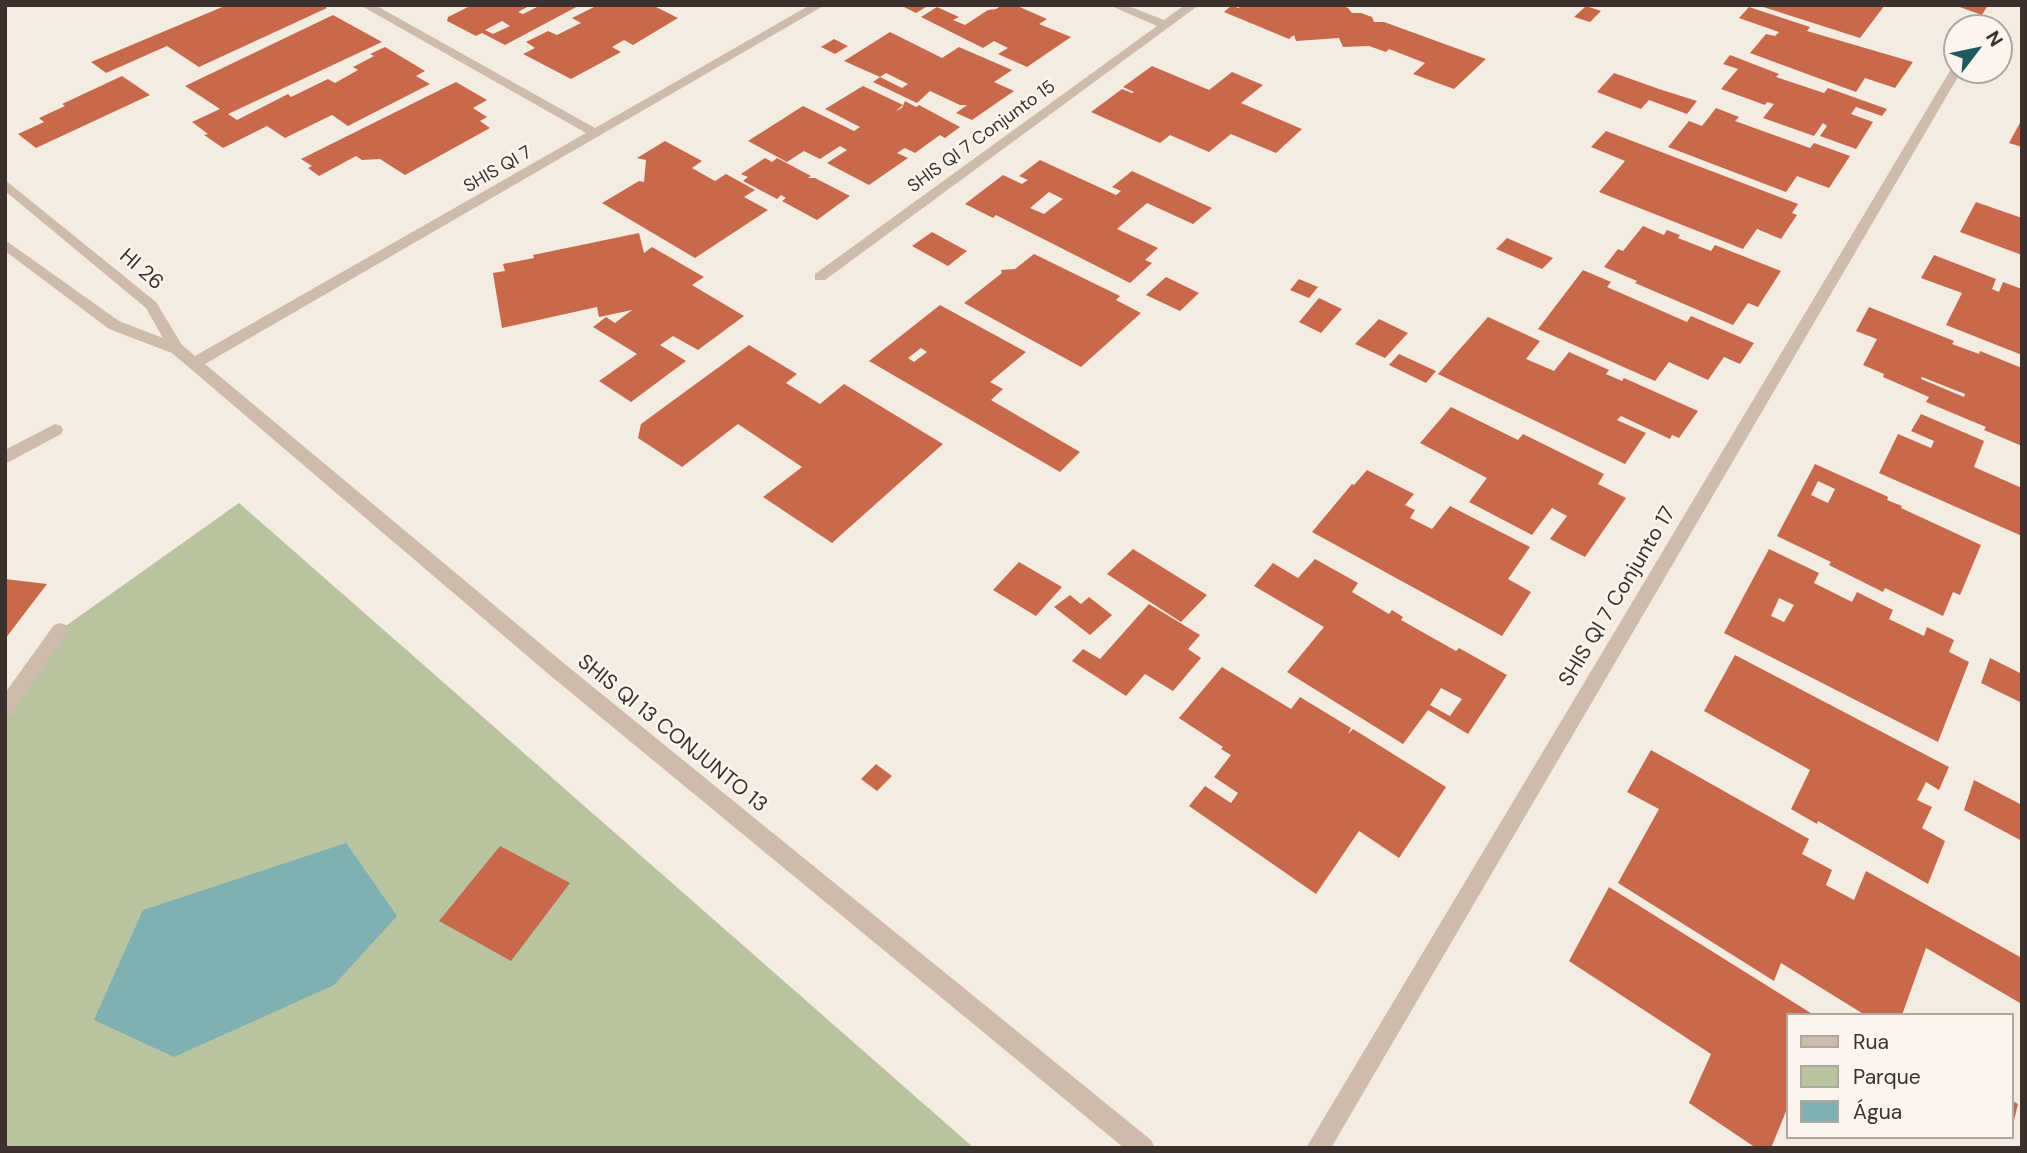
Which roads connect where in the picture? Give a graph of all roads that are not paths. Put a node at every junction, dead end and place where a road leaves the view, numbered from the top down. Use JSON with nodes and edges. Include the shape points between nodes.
{"nodes":[{"id":1,"x":366,"y":5,"type":"edge"},
{"id":2,"x":820,"y":5,"type":"edge"},
{"id":3,"x":1115,"y":5,"type":"edge"},
{"id":4,"x":1193,"y":5,"type":"edge"},
{"id":5,"x":1166,"y":25,"type":"junction"},
{"id":6,"x":1948,"y":84,"type":"edge"},
{"id":7,"x":596,"y":134,"type":"junction"},
{"id":8,"x":5,"y":184,"type":"edge"},
{"id":9,"x":5,"y":244,"type":"edge"},
{"id":10,"x":820,"y":277,"type":"dead end"},
{"id":11,"x":177,"y":349,"type":"junction"},
{"id":12,"x":194,"y":364,"type":"junction"},
{"id":13,"x":55,"y":430,"type":"dead end"},
{"id":14,"x":5,"y":458,"type":"edge"},
{"id":15,"x":61,"y":630,"type":"dead end"},
{"id":16,"x":5,"y":709,"type":"edge"},
{"id":17,"x":1143,"y":1148,"type":"edge"},
{"id":18,"x":1318,"y":1148,"type":"edge"}],
"edges":[{"from":1,"to":7,"type":"street"},
{"from":2,"to":7,"type":"street","name":"SHIS QI 7"},
{"from":3,"to":5,"type":"street"},
{"from":4,"to":5,"type":"street","name":"SHIS QI 7 Conjunto 15"},
{"from":5,"to":10,"type":"street","name":"SHIS QI 7 Conjunto 15"},
{"from":6,"to":18,"type":"street","name":"SHIS QI 7 Conjunto 17"},
{"from":7,"to":12,"type":"street","name":"SHIS QI 7"},
{"from":8,"to":11,"type":"street","name":"HI 26","via":[[151,305]]},
{"from":9,"to":11,"type":"street","via":[[114,325]]},
{"from":11,"to":12,"type":"street","name":"SHIS QI 13 CONJUNTO 13"},
{"from":12,"to":17,"type":"street","name":"SHIS QI 13 CONJUNTO 13","via":[[559,671]]},
{"from":13,"to":14,"type":"street"},
{"from":15,"to":16,"type":"street"}]}
